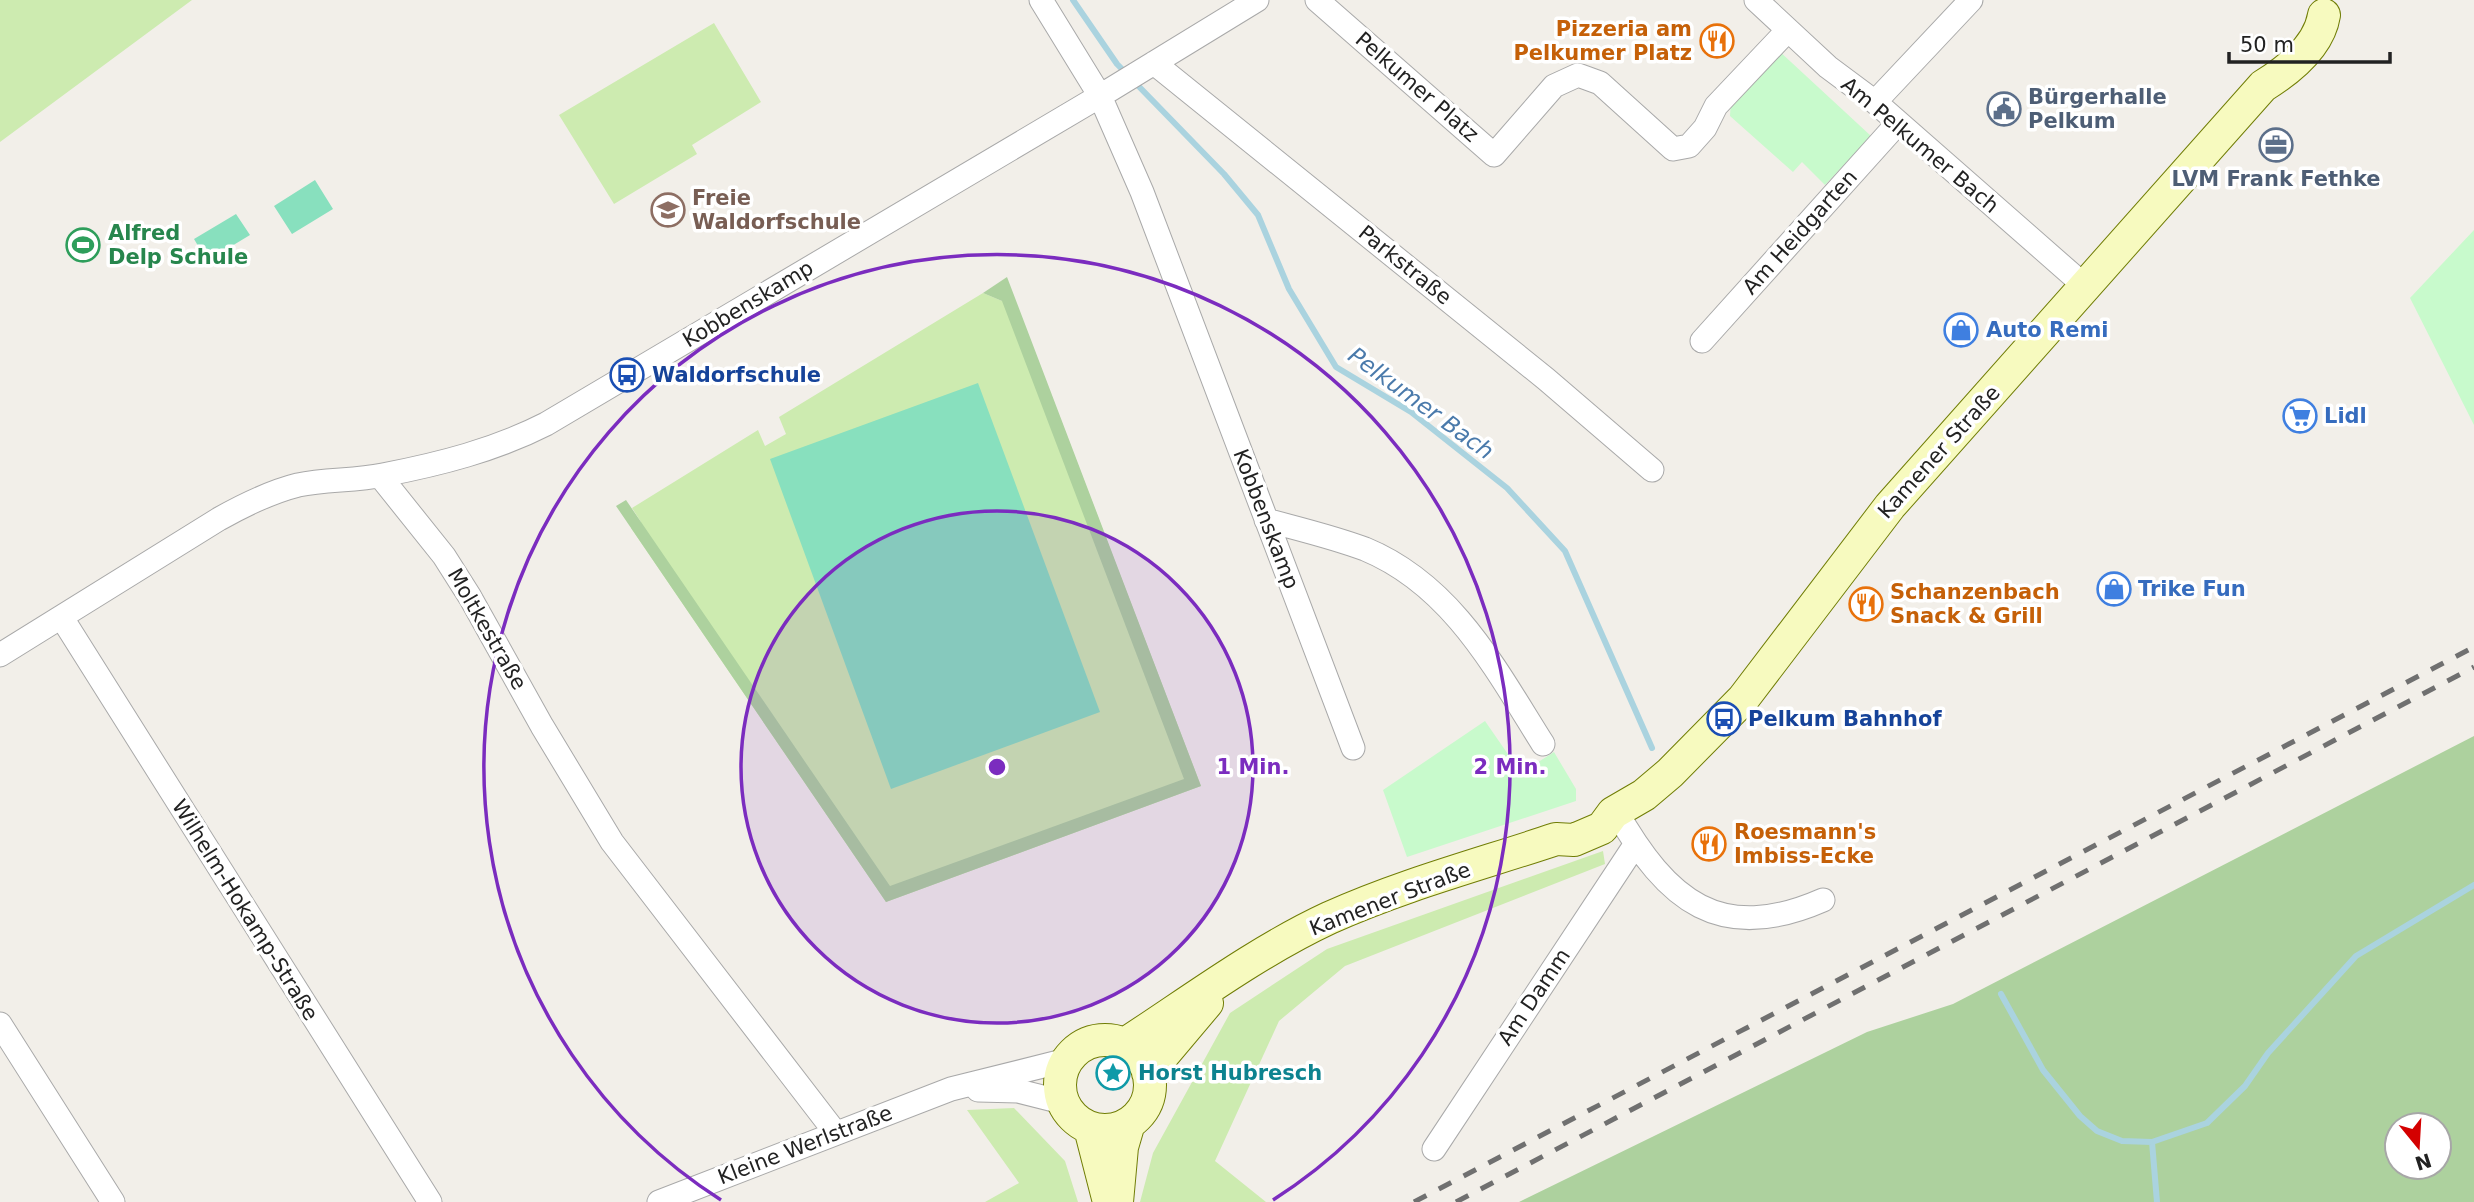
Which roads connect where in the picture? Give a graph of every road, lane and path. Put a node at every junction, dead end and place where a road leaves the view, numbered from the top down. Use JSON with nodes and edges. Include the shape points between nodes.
{"nodes":[{"id":1,"x":1041,"y":0,"type":"edge"},
{"id":2,"x":1257,"y":0,"type":"edge"},
{"id":3,"x":1317,"y":0,"type":"edge"},
{"id":4,"x":1756,"y":0,"type":"edge"},
{"id":5,"x":1971,"y":0,"type":"edge"},
{"id":6,"x":2331,"y":8,"type":"edge"},
{"id":7,"x":1787,"y":31,"type":"junction"},
{"id":8,"x":1148,"y":67,"type":"junction"},
{"id":9,"x":1110,"y":90,"type":"junction"},
{"id":10,"x":1875,"y":102,"type":"junction"},
{"id":11,"x":1898,"y":123,"type":"junction"},
{"id":12,"x":2086,"y":286,"type":"junction"},
{"id":13,"x":1702,"y":341,"type":"dead end"},
{"id":14,"x":1652,"y":470,"type":"dead end"},
{"id":15,"x":380,"y":476,"type":"junction"},
{"id":16,"x":1266,"y":520,"type":"junction"},
{"id":17,"x":62,"y":618,"type":"junction"},
{"id":18,"x":0,"y":656,"type":"edge"},
{"id":19,"x":1543,"y":744,"type":"dead end"},
{"id":20,"x":1353,"y":748,"type":"dead end"},
{"id":21,"x":1615,"y":812,"type":"junction"},
{"id":22,"x":1635,"y":845,"type":"junction"},
{"id":23,"x":1823,"y":900,"type":"dead end"},
{"id":24,"x":1231,"y":976,"type":"junction"},
{"id":25,"x":0,"y":1024,"type":"edge"},
{"id":26,"x":1125,"y":1044,"type":"junction"},
{"id":27,"x":1067,"y":1060,"type":"junction"},
{"id":28,"x":1149,"y":1073,"type":"junction"},
{"id":29,"x":951,"y":1089,"type":"junction"},
{"id":30,"x":1062,"y":1102,"type":"junction"},
{"id":31,"x":1129,"y":1124,"type":"junction"},
{"id":32,"x":1090,"y":1128,"type":"junction"},
{"id":33,"x":835,"y":1132,"type":"junction"},
{"id":34,"x":1433,"y":1149,"type":"dead end"},
{"id":35,"x":694,"y":1196,"type":"edge"},
{"id":36,"x":113,"y":1202,"type":"edge"},
{"id":37,"x":430,"y":1202,"type":"edge"},
{"id":38,"x":659,"y":1202,"type":"edge"},
{"id":39,"x":1108,"y":1202,"type":"edge"},
{"id":40,"x":1118,"y":1202,"type":"edge"}],
"edges":[{"from":1,"to":9,"type":"street","name":"Kobbenskamp"},
{"from":2,"to":8,"type":"street"},
{"from":3,"to":7,"type":"street","name":"Pelkumer Platz","via":[[1493,155],[1554,86],[1578,75],[1600,83],[1673,149],[1689,146],[1716,106]]},
{"from":4,"to":7,"type":"street","name":"Am Pelkumer Bach"},
{"from":5,"to":10,"type":"street"},
{"from":6,"to":12,"type":"main road","name":"Kamener Straße","via":[[2321,33],[2286,71],[2263,86]]},
{"from":7,"to":10,"type":"street","name":"Am Pelkumer Bach"},
{"from":8,"to":9,"type":"street"},
{"from":8,"to":14,"type":"street","name":"Parkstraße","via":[[1546,379]]},
{"from":9,"to":15,"type":"street","name":"Kobbenskamp","via":[[546,424],[487,449]]},
{"from":9,"to":16,"type":"street","name":"Kobbenskamp","via":[[1137,179]]},
{"from":10,"to":11,"type":"street","name":"Am Pelkumer Bach"},
{"from":11,"to":12,"type":"street","name":"Am Pelkumer Bach"},
{"from":11,"to":13,"type":"street","name":"Am Heidgarten"},
{"from":12,"to":21,"type":"main road","name":"Kamener Straße","via":[[1890,506],[1743,699],[1670,774]]},
{"from":15,"to":17,"type":"street","via":[[299,485],[257,500]]},
{"from":15,"to":33,"type":"street","name":"Moltkestraße","via":[[444,556],[470,597],[612,842]]},
{"from":16,"to":19,"type":"street","via":[[1365,550],[1427,585],[1481,648]]},
{"from":16,"to":20,"type":"street","name":"Kobbenskamp"},
{"from":17,"to":18,"type":"street"},
{"from":17,"to":37,"type":"street","name":"Wilhelm-Hokamp-Straße"},
{"from":21,"to":22,"type":"street"},
{"from":21,"to":24,"type":"main road","name":"Kamener Straße","via":[[1595,814],[1568,826],[1556,839],[1329,918]]},
{"from":22,"to":23,"type":"street","via":[[1684,897],[1709,913],[1761,918],[1793,913]]},
{"from":22,"to":34,"type":"street","name":"Am Damm"},
{"from":24,"to":26,"type":"main road","name":"Kamener Straße"},
{"from":24,"to":28,"type":"main road","name":"Kamener Straße"},
{"from":25,"to":36,"type":"street"},
{"from":26,"to":27,"type":"main road","via":[[1089,1042]]},
{"from":26,"to":28,"type":"main road","via":[[1140,1056]]},
{"from":27,"to":29,"type":"street","name":"Kleine Werlstraße"},
{"from":27,"to":30,"type":"main road","via":[[1059,1080]]},
{"from":28,"to":31,"type":"main road","via":[[1147,1101]]},
{"from":29,"to":30,"type":"street","name":"Kleine Werlstraße","via":[[1018,1091]]},
{"from":29,"to":33,"type":"street","name":"Kleine Werlstraße"},
{"from":30,"to":32,"type":"main road","via":[[1076,1120]]},
{"from":31,"to":32,"type":"main road"},
{"from":31,"to":40,"type":"main road","via":[[1122,1147]]},
{"from":32,"to":39,"type":"main road"},
{"from":33,"to":35,"type":"street","name":"Kleine Werlstraße"},
{"from":35,"to":38,"type":"street","name":"Kleine Werlstraße"}]}
